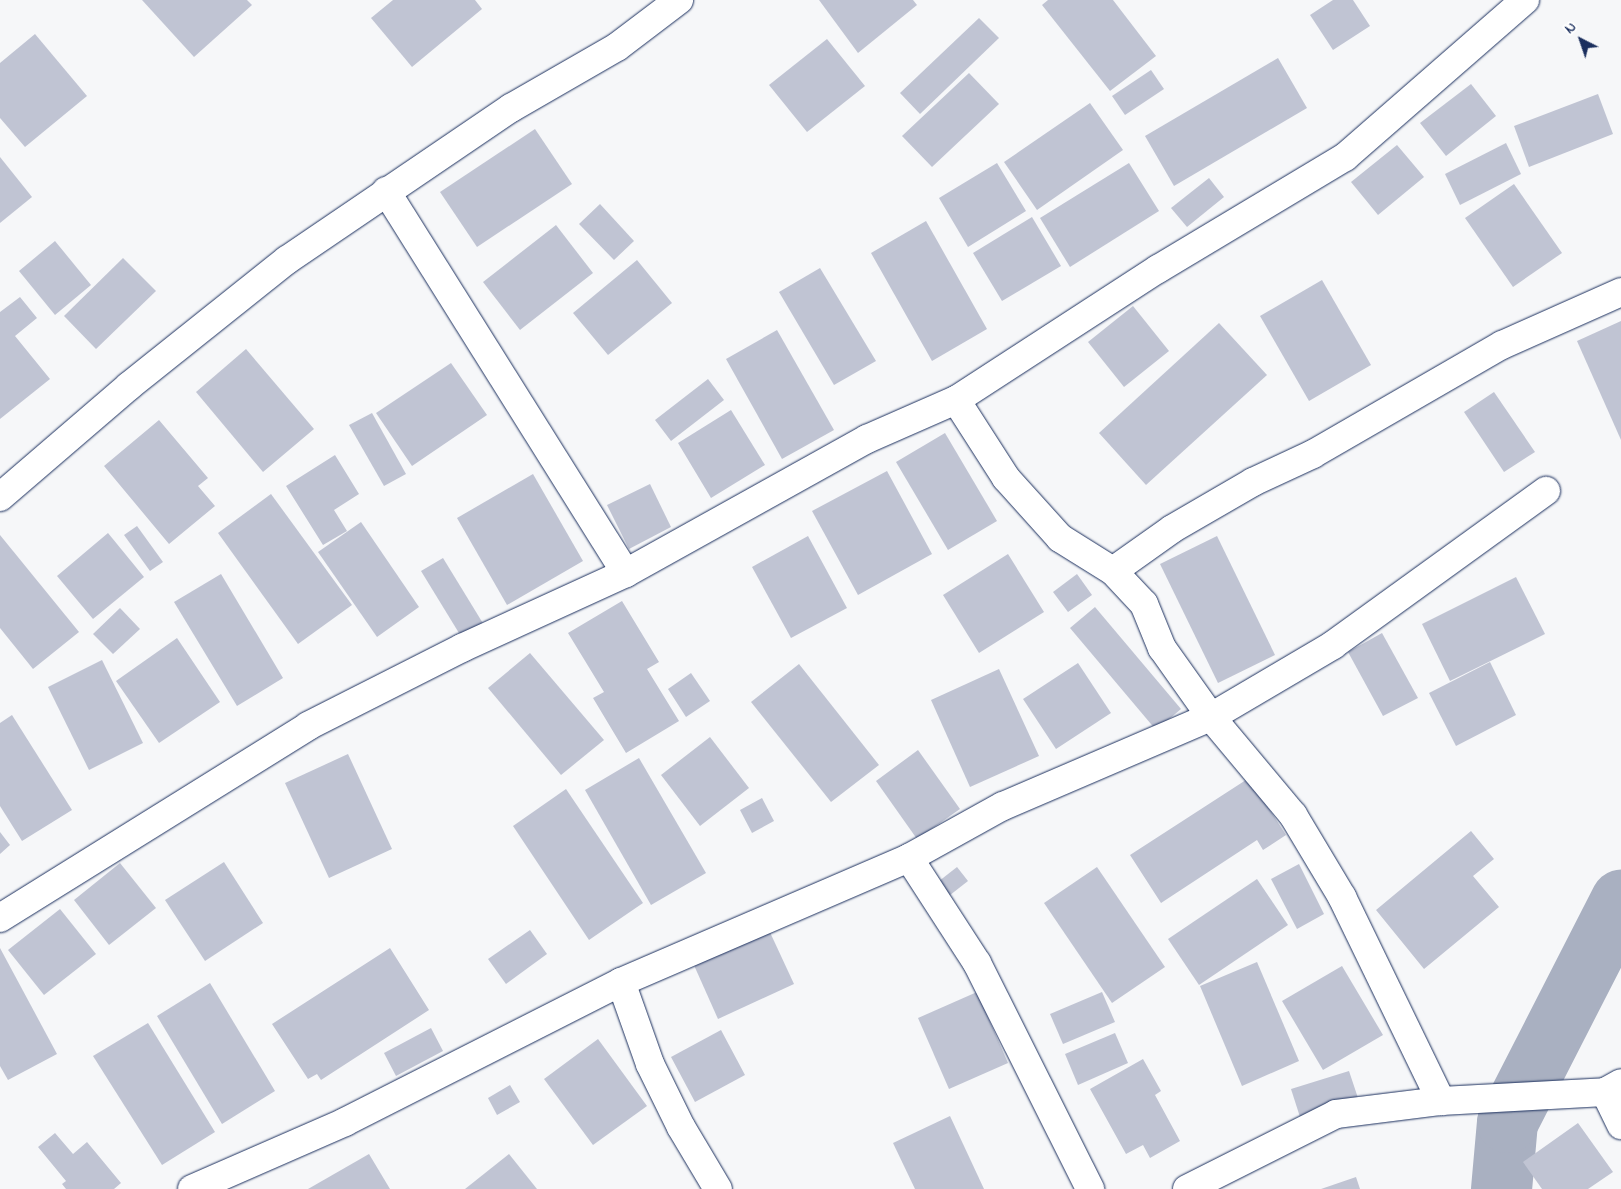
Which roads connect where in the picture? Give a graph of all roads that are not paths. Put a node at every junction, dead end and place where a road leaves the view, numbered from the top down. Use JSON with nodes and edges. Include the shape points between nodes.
{"nodes":[{"id":1,"x":679,"y":0,"type":"edge"},
{"id":2,"x":1525,"y":0,"type":"edge"},
{"id":3,"x":386,"y":190,"type":"junction"},
{"id":4,"x":1621,"y":292,"type":"edge"},
{"id":5,"x":956,"y":400,"type":"junction"},
{"id":6,"x":1546,"y":491,"type":"dead end"},
{"id":7,"x":0,"y":497,"type":"edge"},
{"id":8,"x":1113,"y":571,"type":"junction"},
{"id":9,"x":626,"y":573,"type":"junction"},
{"id":10,"x":1211,"y":717,"type":"junction"},
{"id":11,"x":909,"y":858,"type":"junction"},
{"id":12,"x":0,"y":918,"type":"edge"},
{"id":13,"x":621,"y":982,"type":"junction"},
{"id":14,"x":1613,"y":1088,"type":"edge"},
{"id":15,"x":1441,"y":1101,"type":"junction"},
{"id":16,"x":1621,"y":1125,"type":"edge"},
{"id":17,"x":192,"y":1189,"type":"edge"},
{"id":18,"x":718,"y":1189,"type":"edge"},
{"id":19,"x":1090,"y":1189,"type":"edge"},
{"id":20,"x":1187,"y":1189,"type":"edge"}],
"edges":[{"from":1,"to":3,"type":"street","via":[[618,47],[511,108]]},
{"from":2,"to":5,"type":"street","via":[[1345,157],[1158,269]]},
{"from":3,"to":7,"type":"street","via":[[272,272],[129,386]]},
{"from":3,"to":9,"type":"street"},
{"from":4,"to":8,"type":"street","via":[[1502,346],[1313,454],[1253,482],[1172,529]]},
{"from":5,"to":8,"type":"street","via":[[1006,478],[1060,538]]},
{"from":5,"to":9,"type":"street","via":[[867,439]]},
{"from":6,"to":10,"type":"street","via":[[1333,645]]},
{"from":8,"to":10,"type":"street","via":[[1144,604],[1162,648]]},
{"from":9,"to":12,"type":"street","via":[[462,648],[308,726]]},
{"from":10,"to":11,"type":"street","via":[[1003,806]]},
{"from":10,"to":15,"type":"street","via":[[1298,824],[1342,897]]},
{"from":11,"to":13,"type":"street"},
{"from":11,"to":19,"type":"street","via":[[977,963]]},
{"from":13,"to":17,"type":"street","via":[[345,1122]]},
{"from":13,"to":18,"type":"street","via":[[650,1064],[681,1128]]},
{"from":14,"to":15,"type":"street"},
{"from":14,"to":16,"type":"street"},
{"from":15,"to":20,"type":"street","via":[[1336,1114]]}]}
